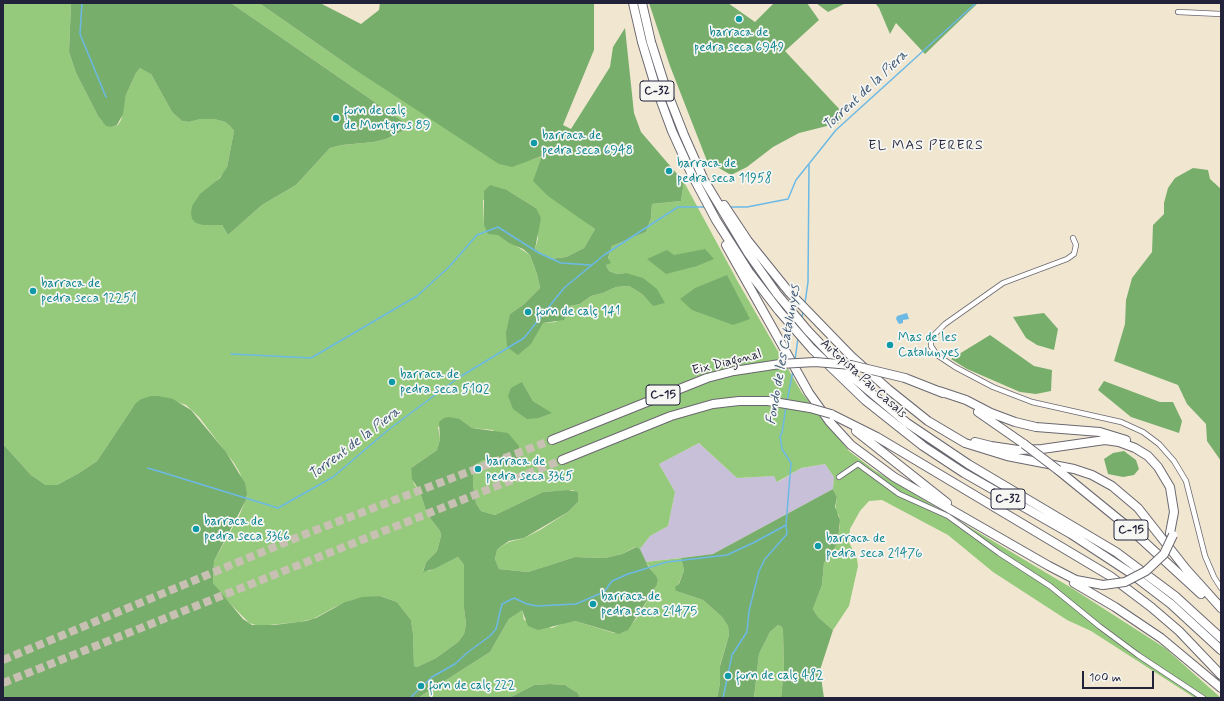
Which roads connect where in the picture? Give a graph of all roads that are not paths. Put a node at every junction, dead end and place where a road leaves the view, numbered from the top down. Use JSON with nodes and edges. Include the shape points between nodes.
{"nodes":[{"id":1,"x":633,"y":3,"type":"edge"},
{"id":2,"x":642,"y":3,"type":"edge"},
{"id":3,"x":1178,"y":12,"type":"dead end"},
{"id":4,"x":1221,"y":14,"type":"edge"},
{"id":5,"x":722,"y":207,"type":"junction"},
{"id":6,"x":711,"y":211,"type":"junction"},
{"id":7,"x":1073,"y":238,"type":"dead end"},
{"id":8,"x":888,"y":389,"type":"junction"},
{"id":9,"x":939,"y":391,"type":"junction"},
{"id":10,"x":840,"y":418,"type":"junction"},
{"id":11,"x":552,"y":440,"type":"tunnel mouth"},
{"id":12,"x":562,"y":460,"type":"tunnel mouth"},
{"id":13,"x":839,"y":477,"type":"dead end"},
{"id":14,"x":1172,"y":534,"type":"junction"},
{"id":15,"x":1029,"y":555,"type":"junction"},
{"id":16,"x":1103,"y":583,"type":"junction"},
{"id":17,"x":1221,"y":588,"type":"edge"},
{"id":18,"x":1201,"y":594,"type":"junction"},
{"id":19,"x":1221,"y":608,"type":"edge"},
{"id":20,"x":1221,"y":612,"type":"edge"},
{"id":21,"x":1221,"y":615,"type":"edge"},
{"id":22,"x":1221,"y":638,"type":"edge"},
{"id":23,"x":1221,"y":650,"type":"edge"},
{"id":24,"x":1221,"y":674,"type":"edge"},
{"id":25,"x":1221,"y":688,"type":"edge"},
{"id":26,"x":1203,"y":698,"type":"edge"}],
"edges":[{"from":1,"to":6,"type":"highway","name":"Autopista Pau Casals","number":"C-32","via":[[644,49],[663,108],[682,154]]},
{"from":2,"to":5,"type":"highway","number":"C-32","via":[[658,65]]},
{"from":3,"to":4,"type":"street"},
{"from":5,"to":8,"type":"highway","via":[[804,308]]},
{"from":5,"to":22,"type":"highway","name":"Autopista Pau Casals","number":"C-32","via":[[762,274],[836,362],[907,423],[968,464],[1116,552],[1175,596]]},
{"from":6,"to":15,"type":"highway","via":[[716,226],[793,367],[829,421],[865,456],[894,477]]},
{"from":6,"to":23,"type":"highway","name":"Autopista Pau Casals","number":"C-32","via":[[749,272],[799,335],[847,384],[903,431],[964,473],[1129,572],[1171,604]]},
{"from":7,"to":17,"type":"street","via":[[1076,245],[1074,254],[1003,283],[945,324],[931,338],[931,346],[938,355],[955,367],[993,387],[1032,402],[1121,422],[1143,432],[1159,444],[1174,461],[1186,481],[1205,556]]},
{"from":8,"to":14,"type":"highway","via":[[948,430],[991,446],[1018,450],[1042,449],[1105,440],[1135,448],[1153,461],[1170,487],[1174,512]]},
{"from":8,"to":19,"type":"highway","via":[[938,427],[974,447],[1074,469],[1112,486],[1138,508],[1186,569]]},
{"from":9,"to":11,"type":"highway","name":"Eix Diagonal","number":"C-15","bridge":true,"via":[[905,378],[851,365],[815,362],[780,364],[707,378]]},
{"from":9,"to":14,"type":"highway","via":[[1015,422],[1036,427],[1109,434],[1143,449],[1161,465],[1173,486],[1177,512]]},
{"from":9,"to":18,"type":"highway","number":"C-15","bridge":true,"via":[[978,412],[1058,470],[1133,532]]},
{"from":10,"to":12,"type":"highway","number":"C-15","bridge":true,"via":[[787,403],[739,401],[695,408]]},
{"from":10,"to":16,"type":"highway","via":[[956,509],[1063,570],[1086,580]]},
{"from":10,"to":24,"type":"highway","number":"C-15","via":[[877,437],[1110,576],[1179,631]]},
{"from":13,"to":26,"type":"street","via":[[858,464],[900,494],[948,516],[1050,586],[1138,655]]},
{"from":14,"to":16,"type":"highway","bridge":true,"via":[[1161,552],[1144,569],[1124,579]]},
{"from":15,"to":16,"type":"highway","via":[[1076,580]]},
{"from":15,"to":25,"type":"highway","via":[[1145,627],[1191,661]]},
{"from":18,"to":20,"type":"highway","number":"C-15"},
{"from":18,"to":21,"type":"highway"}]}
